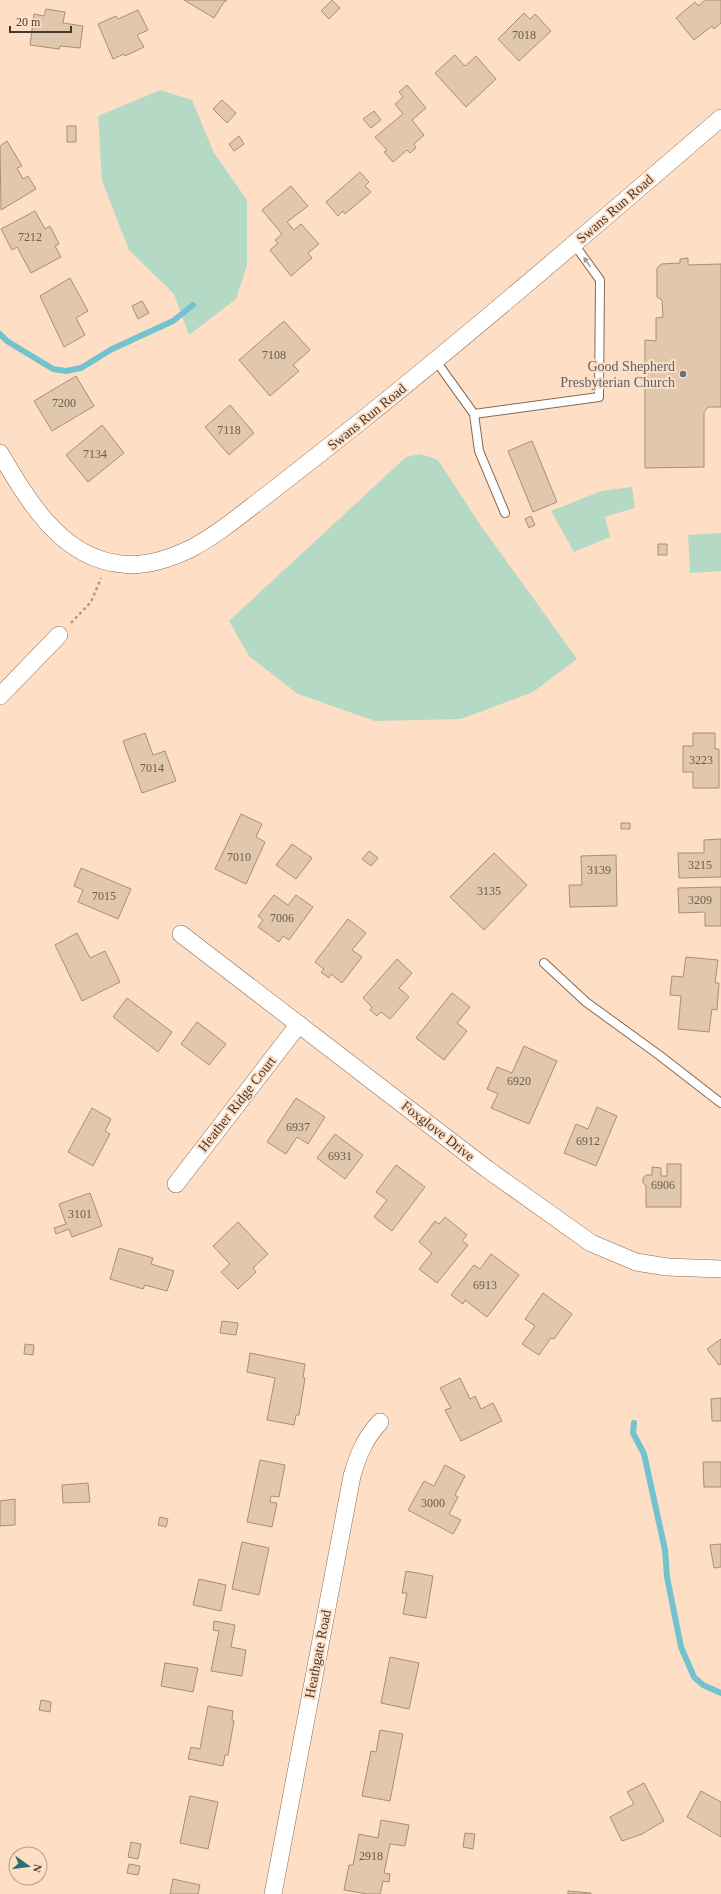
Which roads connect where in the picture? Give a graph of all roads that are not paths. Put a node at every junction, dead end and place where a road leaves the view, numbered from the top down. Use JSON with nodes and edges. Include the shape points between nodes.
{"nodes":[{"id":1,"x":721,"y":118,"type":"edge"},
{"id":2,"x":574,"y":244,"type":"junction"},
{"id":3,"x":436,"y":361,"type":"junction"},
{"id":4,"x":474,"y":414,"type":"junction"},
{"id":5,"x":0,"y":455,"type":"edge"},
{"id":6,"x":505,"y":513,"type":"dead end"},
{"id":7,"x":60,"y":635,"type":"road end"},
{"id":8,"x":0,"y":696,"type":"edge"},
{"id":9,"x":181,"y":934,"type":"dead end"},
{"id":10,"x":544,"y":963,"type":"dead end"},
{"id":11,"x":299,"y":1024,"type":"junction"},
{"id":12,"x":721,"y":1103,"type":"edge"},
{"id":13,"x":176,"y":1184,"type":"dead end"},
{"id":14,"x":721,"y":1270,"type":"edge"},
{"id":15,"x":380,"y":1422,"type":"dead end"},
{"id":16,"x":273,"y":1894,"type":"edge"}],
"edges":[{"from":1,"to":2,"type":"street","name":"Swans Run Road"},
{"from":2,"to":3,"type":"street","name":"Swans Run Road"},
{"from":4,"to":2,"type":"lane","one_way":true,"via":[[599,397],[600,280]]},
{"from":3,"to":4,"type":"lane"},
{"from":3,"to":5,"type":"street","name":"Swans Run Road","via":[[221,530],[190,549],[162,560],[136,565],[108,562],[73,547],[55,532]]},
{"from":4,"to":6,"type":"lane","via":[[479,451]]},
{"from":7,"to":8,"type":"street"},
{"from":9,"to":11,"type":"street","name":"Foxglove Drive"},
{"from":10,"to":12,"type":"lane","via":[[586,1002]]},
{"from":11,"to":13,"type":"street","name":"Heather Ridge Court"},
{"from":11,"to":14,"type":"street","name":"Foxglove Drive","via":[[487,1169],[591,1243],[636,1262],[667,1267]]},
{"from":15,"to":16,"type":"street","name":"Heathgate Road","via":[[371,1431],[359,1452],[352,1476]]}]}
